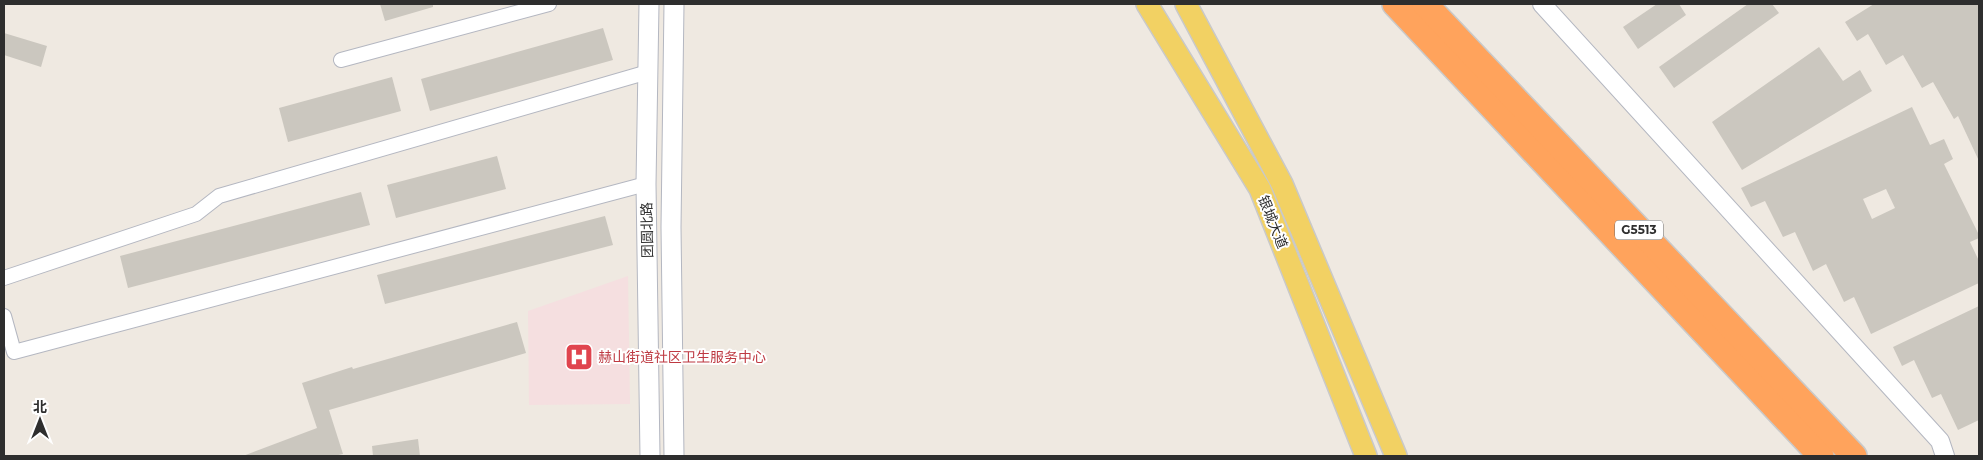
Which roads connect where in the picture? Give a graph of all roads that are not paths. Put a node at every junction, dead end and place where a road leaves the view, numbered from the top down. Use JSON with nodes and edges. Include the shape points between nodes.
{"nodes":[{"id":1,"x":549,"y":4,"type":"edge"},
{"id":2,"x":649,"y":4,"type":"edge"},
{"id":3,"x":674,"y":4,"type":"edge"},
{"id":4,"x":1147,"y":4,"type":"edge"},
{"id":5,"x":1186,"y":4,"type":"edge"},
{"id":6,"x":1395,"y":4,"type":"edge"},
{"id":7,"x":1425,"y":4,"type":"edge"},
{"id":8,"x":1542,"y":4,"type":"edge"},
{"id":9,"x":340,"y":60,"type":"dead end"},
{"id":10,"x":648,"y":72,"type":"junction"},
{"id":11,"x":646,"y":184,"type":"junction"},
{"id":12,"x":4,"y":278,"type":"edge"},
{"id":13,"x":4,"y":316,"type":"edge"},
{"id":14,"x":650,"y":456,"type":"edge"},
{"id":15,"x":674,"y":456,"type":"edge"},
{"id":16,"x":1366,"y":456,"type":"edge"},
{"id":17,"x":1396,"y":456,"type":"edge"},
{"id":18,"x":1820,"y":456,"type":"edge"},
{"id":19,"x":1854,"y":456,"type":"edge"},
{"id":20,"x":1945,"y":456,"type":"edge"}],
"edges":[{"from":1,"to":9,"type":"street"},
{"from":2,"to":10,"type":"main road","name":"团圆北路"},
{"from":3,"to":15,"type":"main road","name":"团圆北路","via":[[671,227]]},
{"from":4,"to":16,"type":"main road","name":"银城大道","via":[[1260,189]]},
{"from":5,"to":17,"type":"main road","name":"银城大道","via":[[1282,184]]},
{"from":6,"to":18,"type":"highway","number":"G5513"},
{"from":7,"to":19,"type":"highway","number":"G5513"},
{"from":8,"to":20,"type":"street","via":[[1940,441]]},
{"from":10,"to":11,"type":"main road","name":"团圆北路"},
{"from":10,"to":12,"type":"street","via":[[219,196],[196,214]]},
{"from":11,"to":13,"type":"street","via":[[14,352]]},
{"from":11,"to":14,"type":"main road","name":"团圆北路"}]}
